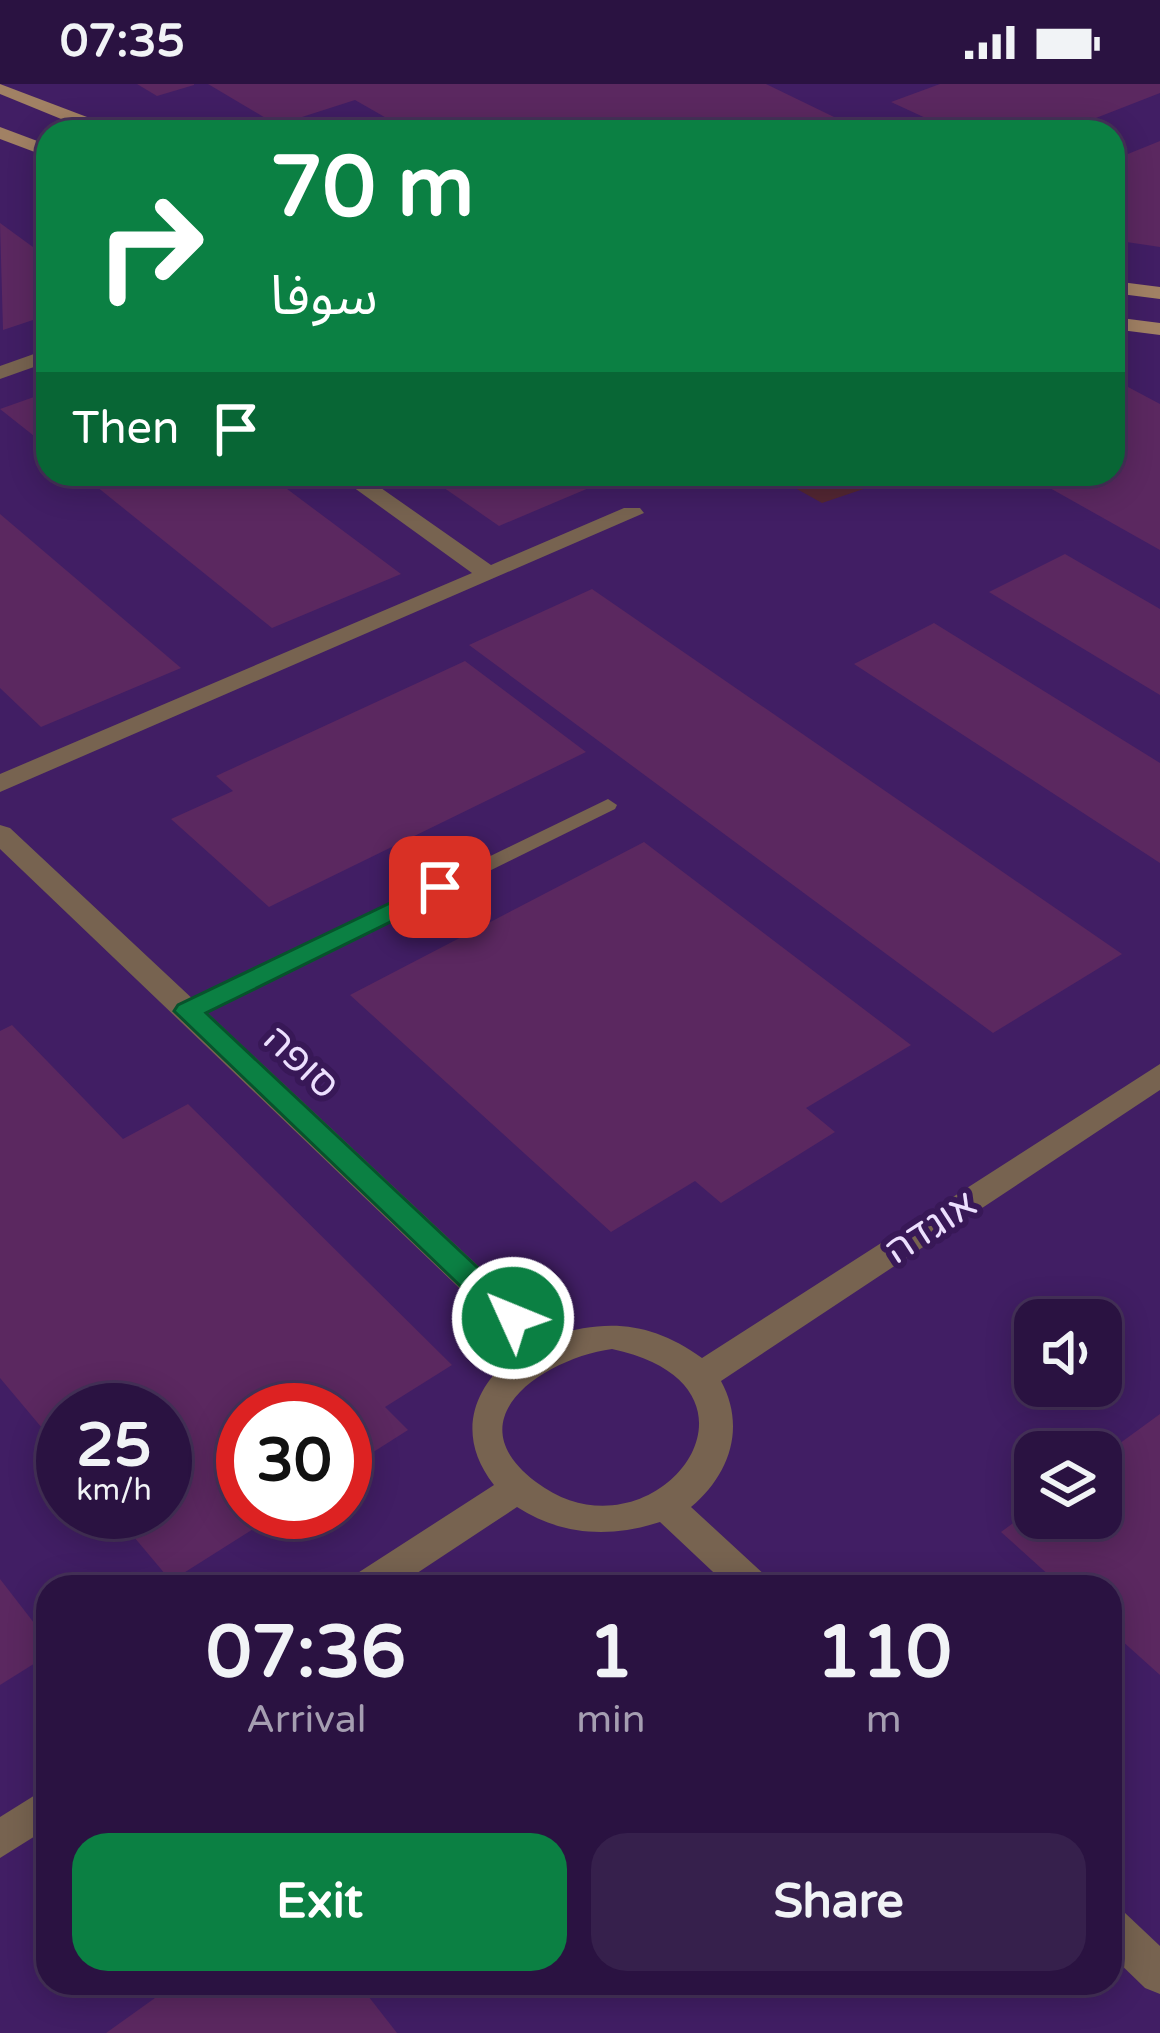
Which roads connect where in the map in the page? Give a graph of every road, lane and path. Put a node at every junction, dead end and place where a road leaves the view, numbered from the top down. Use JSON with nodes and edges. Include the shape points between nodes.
{"nodes":[{"id":1,"x":0,"y":88,"type":"edge"},
{"id":2,"x":79,"y":120,"type":"edge"},
{"id":3,"x":0,"y":133,"type":"edge"},
{"id":4,"x":36,"y":147,"type":"edge"},
{"id":5,"x":1125,"y":288,"type":"edge"},
{"id":6,"x":1160,"y":292,"type":"edge"},
{"id":7,"x":1125,"y":325,"type":"edge"},
{"id":8,"x":1160,"y":329,"type":"edge"},
{"id":9,"x":36,"y":360,"type":"edge"},
{"id":10,"x":0,"y":373,"type":"edge"},
{"id":11,"x":363,"y":486,"type":"edge"},
{"id":12,"x":632,"y":512,"type":"dead end"},
{"id":13,"x":489,"y":574,"type":"junction"},
{"id":14,"x":0,"y":784,"type":"edge"},
{"id":15,"x":608,"y":805,"type":"dead end"},
{"id":16,"x":0,"y":834,"type":"edge"},
{"id":17,"x":188,"y":1011,"type":"junction"},
{"id":18,"x":1160,"y":1075,"type":"edge"},
{"id":19,"x":545,"y":1348,"type":"junction"},
{"id":20,"x":700,"y":1377,"type":"junction"},
{"id":21,"x":518,"y":1488,"type":"junction"},
{"id":22,"x":666,"y":1505,"type":"junction"},
{"id":23,"x":384,"y":1575,"type":"edge"},
{"id":24,"x":740,"y":1575,"type":"edge"},
{"id":25,"x":36,"y":1813,"type":"edge"},
{"id":26,"x":0,"y":1840,"type":"edge"},
{"id":27,"x":1122,"y":1938,"type":"edge"},
{"id":28,"x":1160,"y":1974,"type":"edge"}],
"edges":[{"from":1,"to":2,"type":"main road"},
{"from":3,"to":4,"type":"main road"},
{"from":5,"to":6,"type":"main road"},
{"from":7,"to":8,"type":"main road"},
{"from":9,"to":10,"type":"street"},
{"from":11,"to":13,"type":"street"},
{"from":12,"to":13,"type":"street"},
{"from":13,"to":14,"type":"street"},
{"from":15,"to":17,"type":"lane"},
{"from":16,"to":17,"type":"street","name":"סופה"},
{"from":17,"to":19,"type":"street","name":"סופה"},
{"from":18,"to":20,"type":"street","name":"אוגדה"},
{"from":19,"to":20,"type":"street","via":[[578,1338],[646,1342]]},
{"from":19,"to":21,"type":"street","via":[[501,1386],[491,1412],[499,1465]]},
{"from":20,"to":22,"type":"street","via":[[715,1403],[712,1460]]},
{"from":21,"to":22,"type":"street","via":[[588,1519],[629,1518]]},
{"from":21,"to":23,"type":"street"},
{"from":22,"to":24,"type":"street"},
{"from":25,"to":26,"type":"street"},
{"from":27,"to":28,"type":"street"}]}
